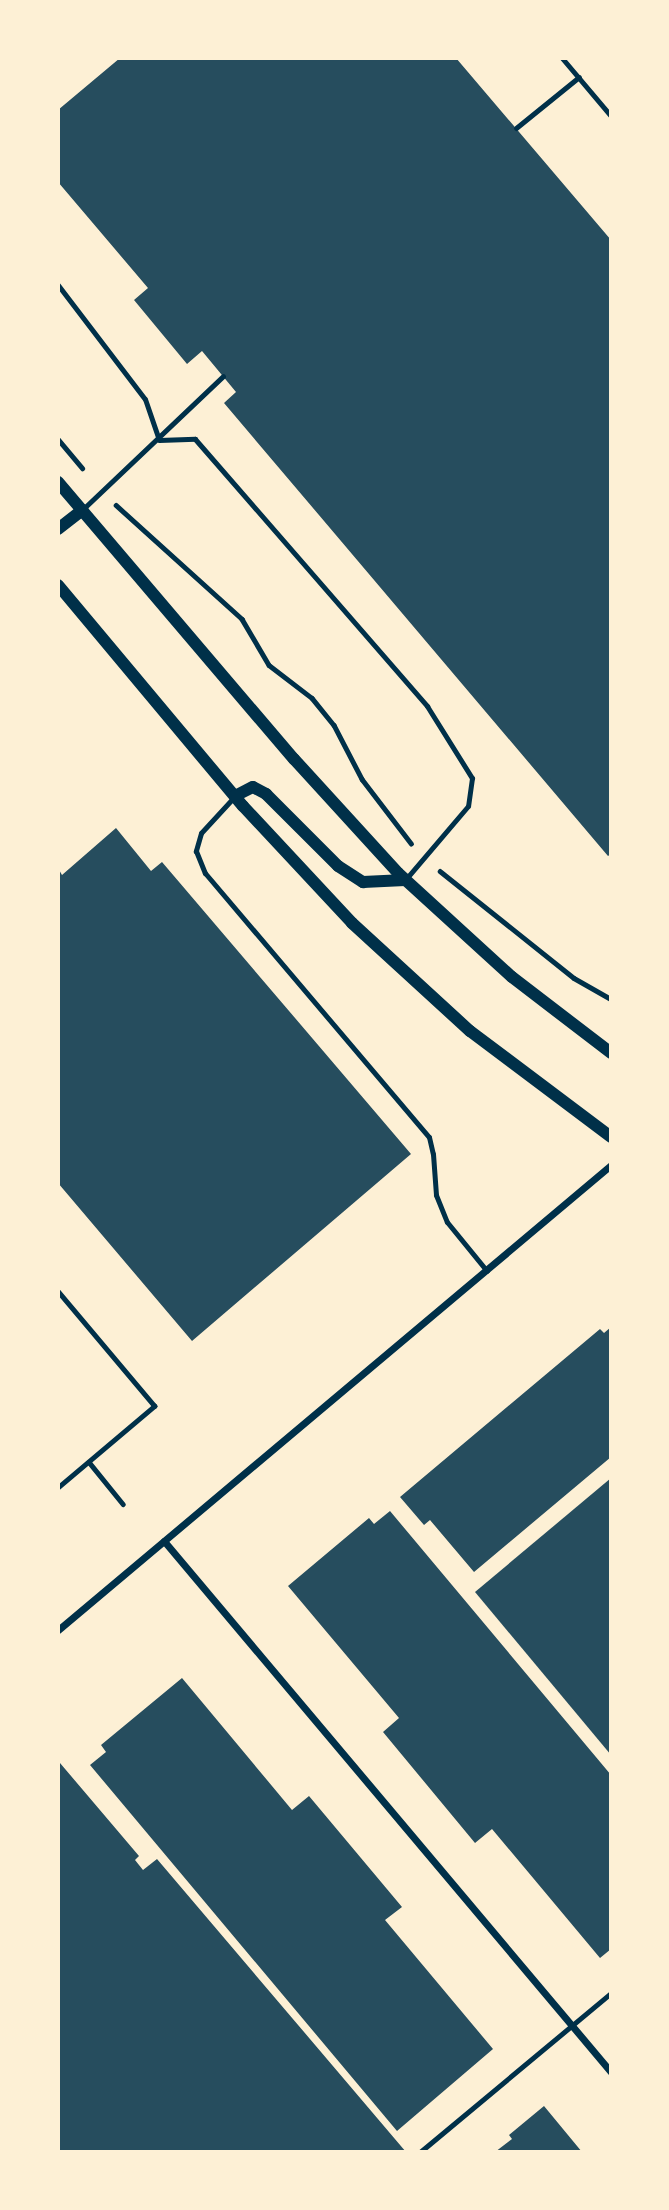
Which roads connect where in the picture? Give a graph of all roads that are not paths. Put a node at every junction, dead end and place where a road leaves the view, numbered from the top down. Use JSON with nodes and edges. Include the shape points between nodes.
{"nodes":[{"id":1,"x":562,"y":58,"type":"edge"},
{"id":2,"x":579,"y":77,"type":"junction"},
{"id":3,"x":611,"y":116,"type":"edge"},
{"id":4,"x":516,"y":128,"type":"dead end"},
{"id":5,"x":58,"y":285,"type":"edge"},
{"id":6,"x":223,"y":376,"type":"dead end"},
{"id":7,"x":159,"y":440,"type":"junction"},
{"id":8,"x":58,"y":482,"type":"edge"},
{"id":9,"x":82,"y":510,"type":"junction"},
{"id":10,"x":58,"y":529,"type":"edge"},
{"id":11,"x":58,"y":585,"type":"edge"},
{"id":12,"x":235,"y":796,"type":"junction"},
{"id":13,"x":405,"y":880,"type":"junction"},
{"id":14,"x":611,"y":1054,"type":"edge"},
{"id":15,"x":611,"y":1137,"type":"edge"},
{"id":16,"x":611,"y":1165,"type":"edge"},
{"id":17,"x":487,"y":1271,"type":"junction"},
{"id":18,"x":164,"y":1541,"type":"junction"},
{"id":19,"x":58,"y":1630,"type":"edge"},
{"id":20,"x":611,"y":1993,"type":"edge"},
{"id":21,"x":572,"y":2025,"type":"junction"},
{"id":22,"x":611,"y":2072,"type":"edge"},
{"id":23,"x":420,"y":2152,"type":"edge"}],
"edges":[{"from":1,"to":2,"type":"lane"},
{"from":2,"to":3,"type":"lane"},
{"from":2,"to":4,"type":"lane"},
{"from":5,"to":7,"type":"lane","via":[[145,398]]},
{"from":6,"to":7,"type":"lane"},
{"from":7,"to":9,"type":"lane"},
{"from":7,"to":13,"type":"lane","via":[[195,439],[428,706],[472,778],[468,806]]},
{"from":8,"to":9,"type":"street"},
{"from":9,"to":10,"type":"street"},
{"from":9,"to":13,"type":"street","via":[[293,759]]},
{"from":11,"to":12,"type":"street"},
{"from":12,"to":13,"type":"street","via":[[253,787],[266,794],[338,866],[363,882]]},
{"from":12,"to":15,"type":"street","via":[[305,875],[410,979],[532,1081]]},
{"from":12,"to":17,"type":"lane","via":[[201,833],[196,851],[205,873],[429,1137],[436,1195],[447,1222]]},
{"from":13,"to":14,"type":"street","via":[[512,977]]},
{"from":16,"to":17,"type":"street"},
{"from":17,"to":18,"type":"street"},
{"from":18,"to":19,"type":"street"},
{"from":18,"to":21,"type":"street"},
{"from":20,"to":21,"type":"lane"},
{"from":21,"to":22,"type":"street"},
{"from":21,"to":23,"type":"lane"}]}
